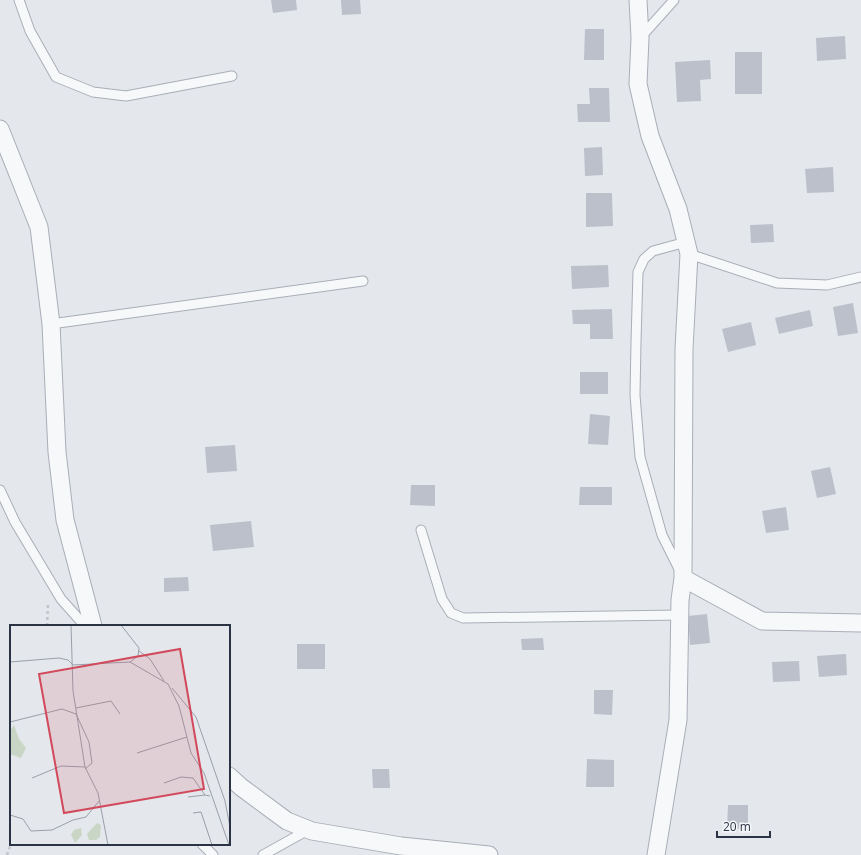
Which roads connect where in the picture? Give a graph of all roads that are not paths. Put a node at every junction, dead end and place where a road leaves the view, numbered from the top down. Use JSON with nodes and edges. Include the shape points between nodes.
{"nodes":[{"id":1,"x":19,"y":0,"type":"edge"},
{"id":2,"x":638,"y":0,"type":"edge"},
{"id":3,"x":674,"y":0,"type":"edge"},
{"id":4,"x":640,"y":38,"type":"junction"},
{"id":5,"x":232,"y":76,"type":"dead end"},
{"id":6,"x":0,"y":129,"type":"edge"},
{"id":7,"x":688,"y":248,"type":"junction"},
{"id":8,"x":861,"y":277,"type":"edge"},
{"id":9,"x":363,"y":281,"type":"dead end"},
{"id":10,"x":51,"y":324,"type":"junction"},
{"id":11,"x":0,"y":490,"type":"edge"},
{"id":12,"x":421,"y":530,"type":"dead end"},
{"id":13,"x":683,"y":578,"type":"junction"},
{"id":14,"x":680,"y":615,"type":"junction"},
{"id":15,"x":861,"y":623,"type":"edge"},
{"id":16,"x":84,"y":625,"type":"edge"},
{"id":17,"x":93,"y":625,"type":"edge"},
{"id":18,"x":230,"y":777,"type":"edge"},
{"id":19,"x":308,"y":830,"type":"junction"},
{"id":20,"x":203,"y":845,"type":"edge"},
{"id":21,"x":213,"y":855,"type":"edge"},
{"id":22,"x":263,"y":855,"type":"edge"},
{"id":23,"x":489,"y":855,"type":"edge"},
{"id":24,"x":656,"y":855,"type":"edge"}],
"edges":[{"from":1,"to":5,"type":"lane","via":[[30,31],[56,77],[93,92],[126,96]]},
{"from":2,"to":4,"type":"street"},
{"from":3,"to":4,"type":"lane"},
{"from":4,"to":7,"type":"street","via":[[638,84],[650,136],[678,209]]},
{"from":6,"to":10,"type":"street","via":[[39,227]]},
{"from":7,"to":8,"type":"lane","via":[[777,283],[827,285]]},
{"from":7,"to":13,"type":"street","via":[[684,349]]},
{"from":7,"to":13,"type":"lane","via":[[653,251],[644,259],[638,272],[635,395],[640,458],[662,535]]},
{"from":9,"to":10,"type":"lane"},
{"from":10,"to":17,"type":"street","via":[[57,452],[65,520]]},
{"from":11,"to":16,"type":"lane","via":[[14,522],[61,599]]},
{"from":12,"to":14,"type":"lane","via":[[442,599],[451,613],[463,618]]},
{"from":13,"to":14,"type":"street"},
{"from":13,"to":15,"type":"street","via":[[762,621]]},
{"from":14,"to":24,"type":"street","via":[[678,720]]},
{"from":18,"to":19,"type":"street","via":[[287,821]]},
{"from":19,"to":22,"type":"lane"},
{"from":19,"to":23,"type":"street","via":[[401,846]]},
{"from":20,"to":21,"type":"lane"}]}
